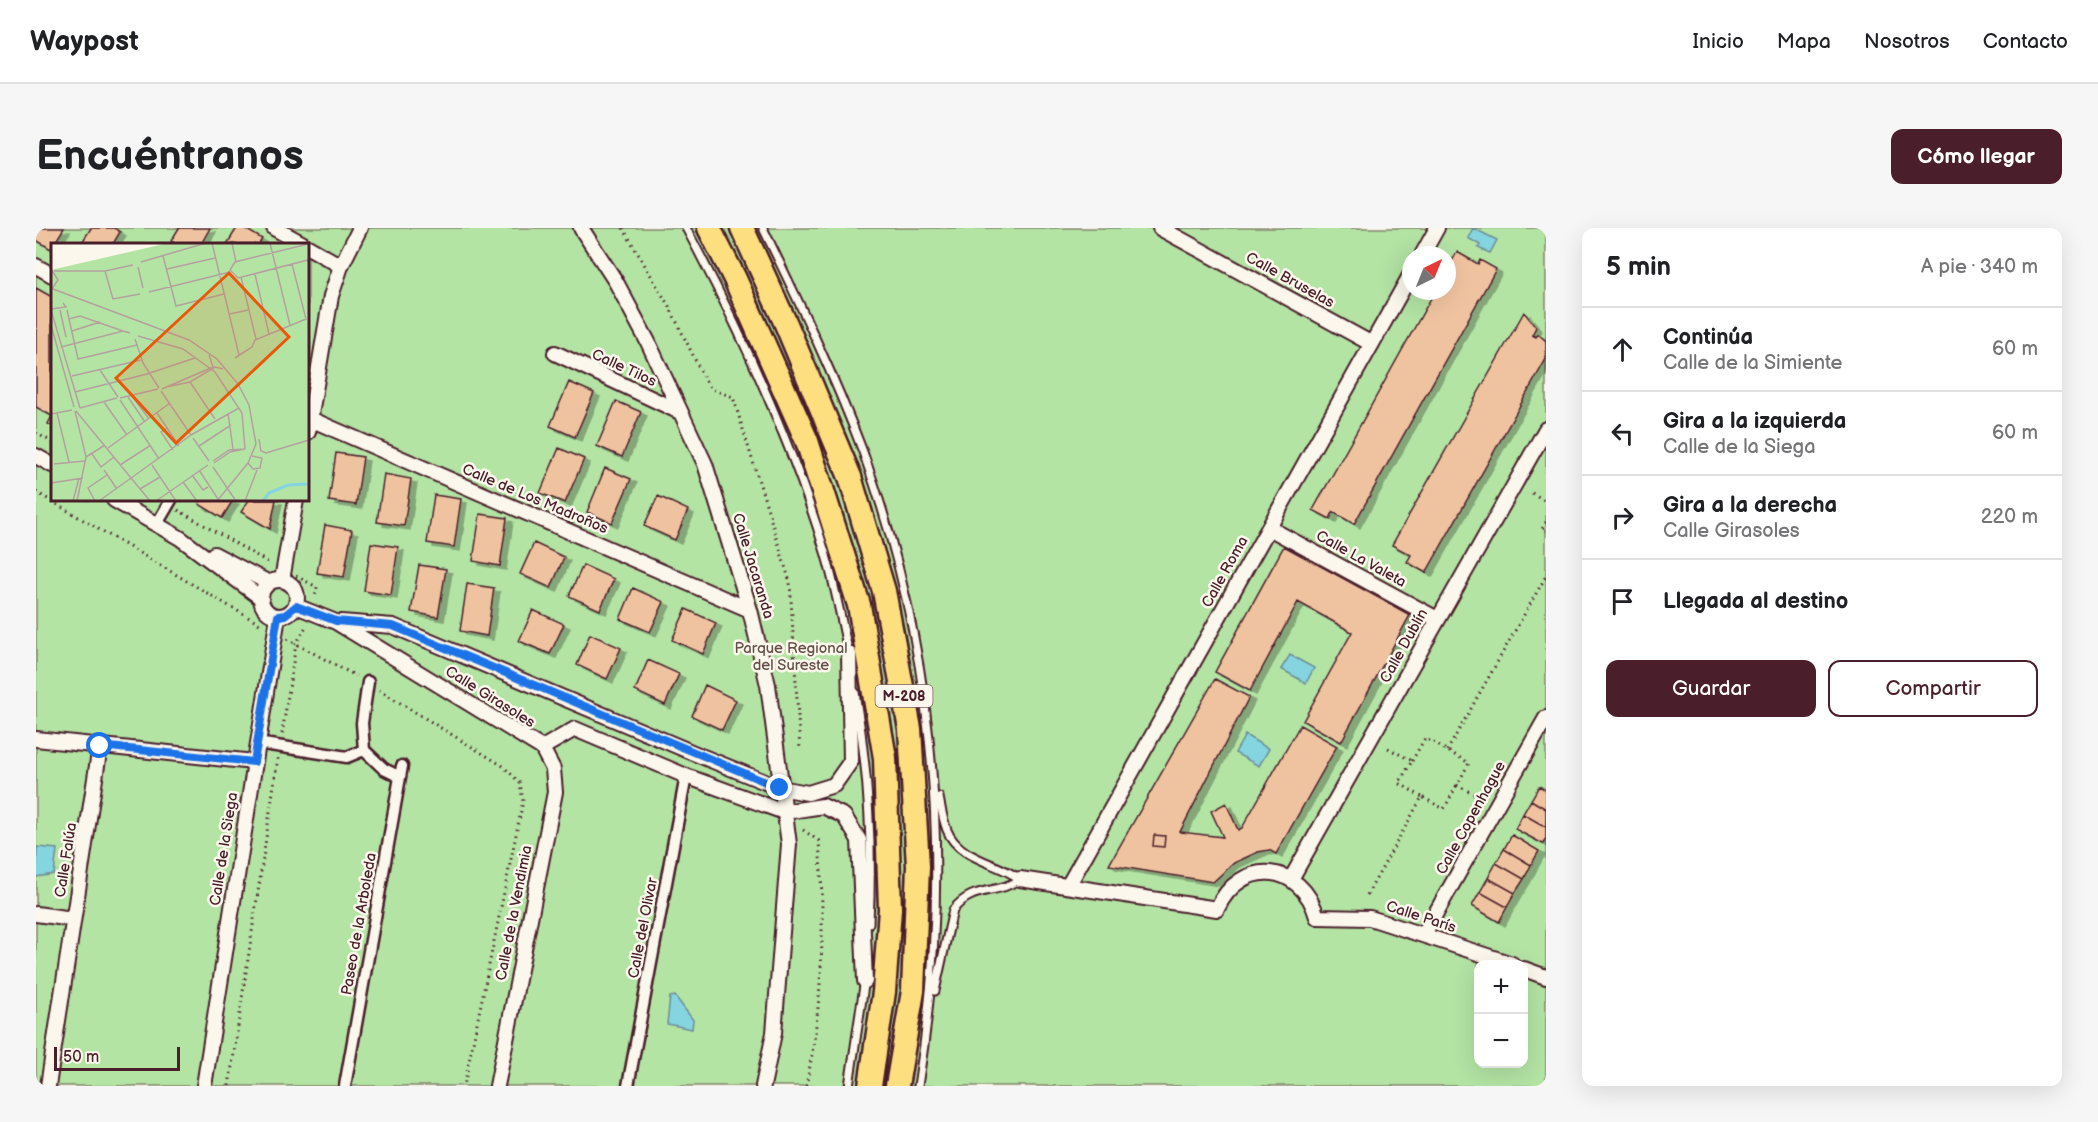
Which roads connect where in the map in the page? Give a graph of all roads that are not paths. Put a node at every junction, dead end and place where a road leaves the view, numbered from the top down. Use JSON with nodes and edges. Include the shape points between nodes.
{"nodes":[{"id":1,"x":274,"y":228,"type":"edge"},
{"id":2,"x":360,"y":228,"type":"edge"},
{"id":3,"x":581,"y":228,"type":"edge"},
{"id":4,"x":686,"y":228,"type":"edge"},
{"id":5,"x":709,"y":228,"type":"edge"},
{"id":6,"x":742,"y":228,"type":"edge"},
{"id":7,"x":763,"y":228,"type":"edge"},
{"id":8,"x":1160,"y":228,"type":"edge"},
{"id":9,"x":1437,"y":228,"type":"edge"},
{"id":10,"x":301,"y":243,"type":"edge"},
{"id":11,"x":1427,"y":246,"type":"edge"},
{"id":12,"x":309,"y":248,"type":"edge"},
{"id":13,"x":36,"y":266,"type":"edge"},
{"id":14,"x":341,"y":266,"type":"junction"},
{"id":15,"x":51,"y":274,"type":"edge"},
{"id":16,"x":1402,"y":290,"type":"edge"},
{"id":17,"x":1372,"y":344,"type":"junction"},
{"id":18,"x":555,"y":353,"type":"dead end"},
{"id":19,"x":680,"y":412,"type":"junction"},
{"id":20,"x":309,"y":417,"type":"edge"},
{"id":21,"x":309,"y":423,"type":"edge"},
{"id":22,"x":1546,"y":429,"type":"edge"},
{"id":23,"x":37,"y":456,"type":"edge"},
{"id":24,"x":51,"y":464,"type":"edge"},
{"id":25,"x":36,"y":472,"type":"edge"},
{"id":26,"x":116,"y":501,"type":"edge"},
{"id":27,"x":296,"y":501,"type":"edge"},
{"id":28,"x":170,"y":502,"type":"edge"},
{"id":29,"x":157,"y":524,"type":"junction"},
{"id":30,"x":1269,"y":528,"type":"junction"},
{"id":31,"x":180,"y":538,"type":"junction"},
{"id":32,"x":279,"y":577,"type":"junction"},
{"id":33,"x":261,"y":598,"type":"junction"},
{"id":34,"x":296,"y":606,"type":"junction"},
{"id":35,"x":750,"y":610,"type":"junction"},
{"id":36,"x":278,"y":616,"type":"junction"},
{"id":37,"x":1437,"y":620,"type":"junction"},
{"id":38,"x":336,"y":621,"type":"junction"},
{"id":39,"x":849,"y":654,"type":"junction"},
{"id":40,"x":368,"y":682,"type":"road end"},
{"id":41,"x":583,"y":708,"type":"junction"},
{"id":42,"x":1546,"y":718,"type":"edge"},
{"id":43,"x":575,"y":729,"type":"junction"},
{"id":44,"x":36,"y":740,"type":"edge"},
{"id":45,"x":257,"y":743,"type":"junction"},
{"id":46,"x":100,"y":746,"type":"junction"},
{"id":47,"x":542,"y":748,"type":"junction"},
{"id":48,"x":364,"y":750,"type":"junction"},
{"id":49,"x":254,"y":762,"type":"junction"},
{"id":50,"x":686,"y":776,"type":"junction"},
{"id":51,"x":935,"y":783,"type":"junction"},
{"id":52,"x":780,"y":788,"type":"junction"},
{"id":53,"x":784,"y":812,"type":"junction"},
{"id":54,"x":1020,"y":879,"type":"junction"},
{"id":55,"x":1291,"y":879,"type":"junction"},
{"id":56,"x":1068,"y":886,"type":"junction"},
{"id":57,"x":36,"y":914,"type":"edge"},
{"id":58,"x":73,"y":919,"type":"junction"},
{"id":59,"x":1424,"y":934,"type":"junction"},
{"id":60,"x":1500,"y":960,"type":"edge"},
{"id":61,"x":1528,"y":970,"type":"edge"},
{"id":62,"x":1546,"y":976,"type":"edge"},
{"id":63,"x":865,"y":981,"type":"junction"},
{"id":64,"x":930,"y":1014,"type":"junction"},
{"id":65,"x":48,"y":1086,"type":"edge"},
{"id":66,"x":204,"y":1086,"type":"edge"},
{"id":67,"x":345,"y":1086,"type":"edge"},
{"id":68,"x":497,"y":1086,"type":"edge"},
{"id":69,"x":628,"y":1086,"type":"edge"},
{"id":70,"x":763,"y":1086,"type":"edge"},
{"id":71,"x":849,"y":1086,"type":"edge"},
{"id":72,"x":870,"y":1086,"type":"edge"},
{"id":73,"x":897,"y":1086,"type":"edge"},
{"id":74,"x":918,"y":1086,"type":"edge"}],
"edges":[{"from":1,"to":10,"type":"street"},
{"from":2,"to":14,"type":"street"},
{"from":3,"to":19,"type":"street","name":"Calle Jacaranda","via":[[616,282]]},
{"from":4,"to":39,"type":"lane","via":[[777,418],[825,552]]},
{"from":5,"to":72,"type":"main road","number":"M-208","via":[[807,441],[859,605],[885,758],[890,909],[884,992]]},
{"from":6,"to":73,"type":"main road","number":"M-208","via":[[850,477],[884,591],[910,729],[918,866],[913,991]]},
{"from":7,"to":51,"type":"lane","via":[[822,349],[873,486],[918,648]]},
{"from":8,"to":17,"type":"street","name":"Calle Bruselas"},
{"from":9,"to":11,"type":"street"},
{"from":12,"to":14,"type":"street"},
{"from":13,"to":15,"type":"street"},
{"from":14,"to":20,"type":"street","via":[[331,296]]},
{"from":16,"to":17,"type":"street","name":"Calle Roma"},
{"from":17,"to":30,"type":"street","name":"Calle Roma"},
{"from":18,"to":19,"type":"street","name":"Calle Tilos"},
{"from":19,"to":35,"type":"street","name":"Calle Jacaranda","via":[[705,464]]},
{"from":21,"to":35,"type":"street","name":"Calle de Los Madroños"},
{"from":22,"to":37,"type":"street","name":"Calle Dublín"},
{"from":23,"to":24,"type":"street"},
{"from":23,"to":25,"type":"street"},
{"from":26,"to":29,"type":"street"},
{"from":27,"to":32,"type":"street"},
{"from":28,"to":29,"type":"street"},
{"from":29,"to":31,"type":"street"},
{"from":30,"to":37,"type":"street","name":"Calle La Valeta"},
{"from":30,"to":56,"type":"street","name":"Calle Roma"},
{"from":31,"to":32,"type":"street"},
{"from":31,"to":33,"type":"street"},
{"from":32,"to":33,"type":"street","via":[[263,589]]},
{"from":32,"to":34,"type":"street","via":[[297,592]]},
{"from":33,"to":36,"type":"street","via":[[268,612]]},
{"from":34,"to":36,"type":"street"},
{"from":34,"to":38,"type":"street","name":"Calle Girasoles"},
{"from":35,"to":52,"type":"street","name":"Calle Jacaranda","via":[[768,685]]},
{"from":36,"to":45,"type":"street","name":"Calle de la Siega"},
{"from":37,"to":55,"type":"street","name":"Calle Dublín"},
{"from":38,"to":41,"type":"street","name":"Calle Girasoles","via":[[393,626]]},
{"from":38,"to":47,"type":"street","name":"Calle Girasoles"},
{"from":39,"to":52,"type":"street","name":"Calle Girasoles","via":[[851,761],[834,784],[808,793]]},
{"from":39,"to":63,"type":"lane","via":[[862,734],[872,868]]},
{"from":40,"to":48,"type":"street","via":[[362,723]]},
{"from":41,"to":43,"type":"street"},
{"from":41,"to":52,"type":"street","name":"Calle Girasoles"},
{"from":42,"to":59,"type":"street","name":"Calle Copenhague"},
{"from":43,"to":47,"type":"street","name":"Calle Girasoles"},
{"from":43,"to":50,"type":"street"},
{"from":44,"to":46,"type":"street"},
{"from":45,"to":48,"type":"street","via":[[347,757]]},
{"from":45,"to":49,"type":"street","name":"Calle de la Siega"},
{"from":46,"to":49,"type":"street"},
{"from":46,"to":58,"type":"street","name":"Calle Falúa"},
{"from":47,"to":68,"type":"street","name":"Calle de la Vendimia","via":[[553,769],[555,792]]},
{"from":48,"to":67,"type":"street","name":"Paseo de la Arboleda","via":[[384,769],[401,772]]},
{"from":49,"to":66,"type":"street","name":"Calle de la Siega"},
{"from":50,"to":53,"type":"street"},
{"from":50,"to":69,"type":"street","name":"Calle del Olivar"},
{"from":51,"to":54,"type":"lane","via":[[947,832],[970,856]]},
{"from":51,"to":64,"type":"lane","via":[[938,891]]},
{"from":52,"to":53,"type":"street","name":"Calle Jacaranda"},
{"from":53,"to":63,"type":"street","via":[[823,806],[844,816],[860,840]]},
{"from":53,"to":70,"type":"street","name":"Calle Jacaranda","via":[[789,844],[774,1033]]},
{"from":54,"to":56,"type":"street"},
{"from":54,"to":64,"type":"lane","via":[[1009,886],[974,892],[953,910]]},
{"from":55,"to":56,"type":"street","via":[[1269,872],[1247,876],[1228,889],[1217,909]]},
{"from":55,"to":59,"type":"street","name":"Calle París","via":[[1311,899],[1317,917],[1370,918]]},
{"from":57,"to":58,"type":"street"},
{"from":58,"to":65,"type":"street","name":"Calle Falúa"},
{"from":59,"to":60,"type":"street","name":"Calle París"},
{"from":61,"to":62,"type":"street"},
{"from":63,"to":71,"type":"lane"},
{"from":64,"to":74,"type":"lane"}]}
